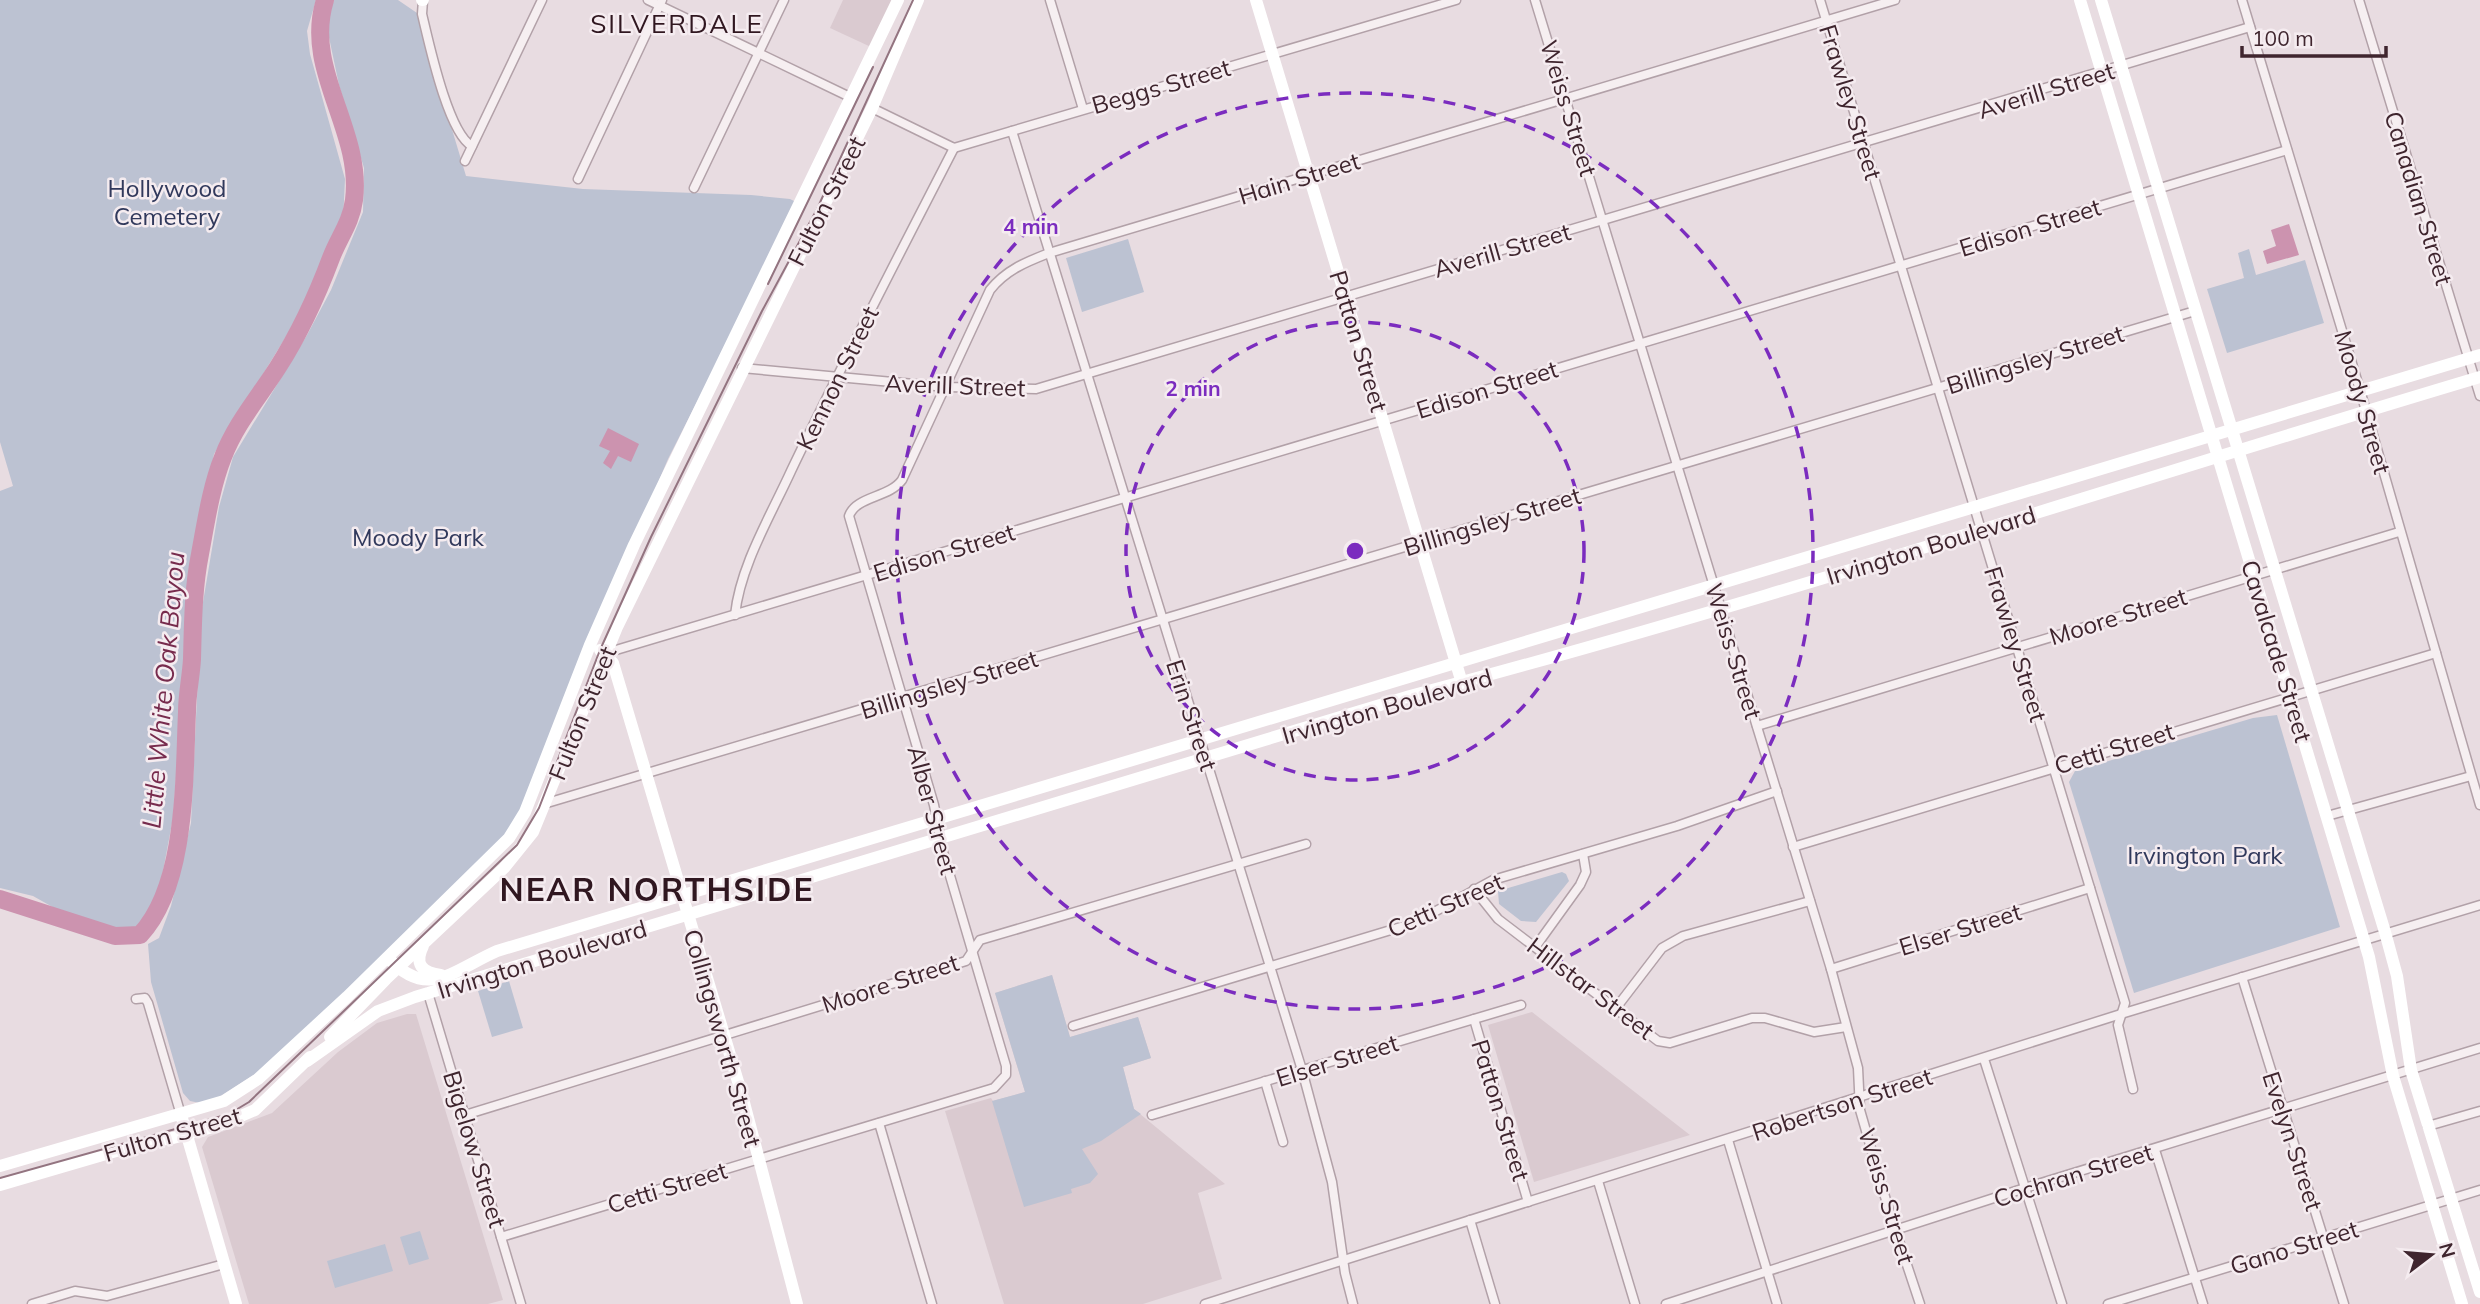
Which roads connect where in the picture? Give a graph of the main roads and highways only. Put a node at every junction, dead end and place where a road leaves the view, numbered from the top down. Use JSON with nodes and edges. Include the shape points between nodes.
{"nodes":[{"id":1,"x":898,"y":0,"type":"edge"},
{"id":2,"x":918,"y":0,"type":"edge"},
{"id":3,"x":1256,"y":0,"type":"edge"},
{"id":4,"x":2080,"y":0,"type":"edge"},
{"id":5,"x":2101,"y":0,"type":"edge"},
{"id":6,"x":2474,"y":356,"type":"edge"},
{"id":7,"x":2477,"y":377,"type":"edge"},
{"id":8,"x":2231,"y":430,"type":"junction"},
{"id":9,"x":2212,"y":436,"type":"junction"},
{"id":10,"x":2237,"y":450,"type":"junction"},
{"id":11,"x":2218,"y":456,"type":"junction"},
{"id":12,"x":2106,"y":467,"type":"junction"},
{"id":13,"x":2113,"y":490,"type":"junction"},
{"id":14,"x":1842,"y":547,"type":"junction"},
{"id":15,"x":1849,"y":569,"type":"junction"},
{"id":16,"x":1596,"y":621,"type":"junction"},
{"id":17,"x":1602,"y":643,"type":"junction"},
{"id":18,"x":590,"y":645,"type":"junction"},
{"id":19,"x":606,"y":653,"type":"junction"},
{"id":20,"x":1456,"y":661,"type":"junction"},
{"id":21,"x":1462,"y":683,"type":"junction"},
{"id":22,"x":1367,"y":688,"type":"junction"},
{"id":23,"x":1373,"y":708,"type":"junction"},
{"id":24,"x":1068,"y":778,"type":"junction"},
{"id":25,"x":1074,"y":798,"type":"junction"},
{"id":26,"x":786,"y":864,"type":"junction"},
{"id":27,"x":792,"y":883,"type":"junction"},
{"id":28,"x":681,"y":896,"type":"junction"},
{"id":29,"x":687,"y":915,"type":"junction"},
{"id":30,"x":550,"y":936,"type":"junction"},
{"id":31,"x":425,"y":941,"type":"junction"},
{"id":32,"x":554,"y":955,"type":"junction"},
{"id":33,"x":388,"y":958,"type":"junction"},
{"id":34,"x":398,"y":968,"type":"junction"},
{"id":35,"x":444,"y":975,"type":"junction"},
{"id":36,"x":307,"y":1061,"type":"junction"},
{"id":37,"x":181,"y":1115,"type":"junction"},
{"id":38,"x":186,"y":1135,"type":"junction"},
{"id":39,"x":0,"y":1166,"type":"edge"},
{"id":40,"x":0,"y":1185,"type":"edge"},
{"id":41,"x":2480,"y":1292,"type":"edge"},
{"id":42,"x":236,"y":1304,"type":"edge"},
{"id":43,"x":797,"y":1304,"type":"edge"},
{"id":44,"x":2462,"y":1304,"type":"edge"}],
"edges":[{"from":1,"to":18,"type":"main road","name":"Fulton Street"},
{"from":2,"to":19,"type":"main road","name":"Fulton Street","via":[[872,108]]},
{"from":3,"to":20,"type":"main road","name":"Patton Street"},
{"from":4,"to":9,"type":"main road","name":"Cavalcade Street"},
{"from":5,"to":8,"type":"main road","name":"Cavalcade Street"},
{"from":6,"to":8,"type":"main road","name":"Irvington Boulevard"},
{"from":7,"to":10,"type":"main road","name":"Irvington Boulevard"},
{"from":8,"to":9,"type":"main road","name":"Irvington Boulevard"},
{"from":8,"to":10,"type":"main road","name":"Cavalcade Street"},
{"from":9,"to":11,"type":"main road","name":"Cavalcade Street"},
{"from":9,"to":12,"type":"main road","name":"Irvington Boulevard"},
{"from":10,"to":11,"type":"main road","name":"Irvington Boulevard"},
{"from":10,"to":41,"type":"main road","name":"Cavalcade Street","via":[[2385,932],[2411,1070]]},
{"from":11,"to":13,"type":"main road","name":"Irvington Boulevard"},
{"from":11,"to":44,"type":"main road","name":"Cavalcade Street","via":[[2364,939],[2393,1076]]},
{"from":12,"to":13,"type":"main road"},
{"from":12,"to":14,"type":"main road","name":"Irvington Boulevard"},
{"from":13,"to":15,"type":"main road","name":"Irvington Boulevard"},
{"from":14,"to":15,"type":"main road"},
{"from":14,"to":16,"type":"main road","name":"Irvington Boulevard"},
{"from":15,"to":17,"type":"main road","name":"Irvington Boulevard"},
{"from":16,"to":17,"type":"main road"},
{"from":16,"to":20,"type":"main road","name":"Irvington Boulevard"},
{"from":17,"to":21,"type":"main road","name":"Irvington Boulevard"},
{"from":18,"to":19,"type":"main road"},
{"from":18,"to":33,"type":"main road","name":"Fulton Street","via":[[525,812],[509,838]]},
{"from":19,"to":28,"type":"main road","name":"Collingsworth Street","via":[[613,663]]},
{"from":19,"to":31,"type":"main road","name":"Fulton Street","via":[[547,803],[521,849]]},
{"from":20,"to":21,"type":"main road","name":"Patton Street"},
{"from":20,"to":22,"type":"main road","name":"Irvington Boulevard"},
{"from":21,"to":23,"type":"main road","name":"Irvington Boulevard"},
{"from":22,"to":23,"type":"main road"},
{"from":22,"to":24,"type":"main road","name":"Irvington Boulevard"},
{"from":23,"to":25,"type":"main road","name":"Irvington Boulevard"},
{"from":24,"to":25,"type":"main road"},
{"from":24,"to":26,"type":"main road","name":"Irvington Boulevard"},
{"from":25,"to":27,"type":"main road","name":"Irvington Boulevard"},
{"from":26,"to":27,"type":"main road"},
{"from":26,"to":28,"type":"main road","name":"Irvington Boulevard"},
{"from":27,"to":29,"type":"main road","name":"Irvington Boulevard"},
{"from":28,"to":29,"type":"main road","name":"Collingsworth Street"},
{"from":28,"to":30,"type":"main road","name":"Irvington Boulevard"},
{"from":29,"to":32,"type":"main road","name":"Irvington Boulevard"},
{"from":29,"to":43,"type":"main road","name":"Collingsworth Street"},
{"from":30,"to":32,"type":"main road"},
{"from":30,"to":35,"type":"main road","name":"Irvington Boulevard","via":[[496,951]]},
{"from":31,"to":34,"type":"main road","name":"Fulton Street"},
{"from":31,"to":35,"type":"main road","via":[[418,957],[420,965],[428,973]]},
{"from":32,"to":36,"type":"main road","name":"Irvington Boulevard","via":[[378,1011]]},
{"from":33,"to":34,"type":"main road","name":"Irvington Boulevard"},
{"from":33,"to":37,"type":"main road","name":"Fulton Street","via":[[258,1079],[224,1101]]},
{"from":34,"to":35,"type":"main road","name":"Irvington Boulevard","via":[[423,982]]},
{"from":34,"to":36,"type":"main road","name":"Fulton Street"},
{"from":36,"to":38,"type":"main road","name":"Fulton Street","via":[[255,1110]]},
{"from":37,"to":38,"type":"main road"},
{"from":37,"to":39,"type":"main road","name":"Fulton Street"},
{"from":38,"to":40,"type":"main road","name":"Fulton Street"},
{"from":38,"to":42,"type":"main road"}]}
